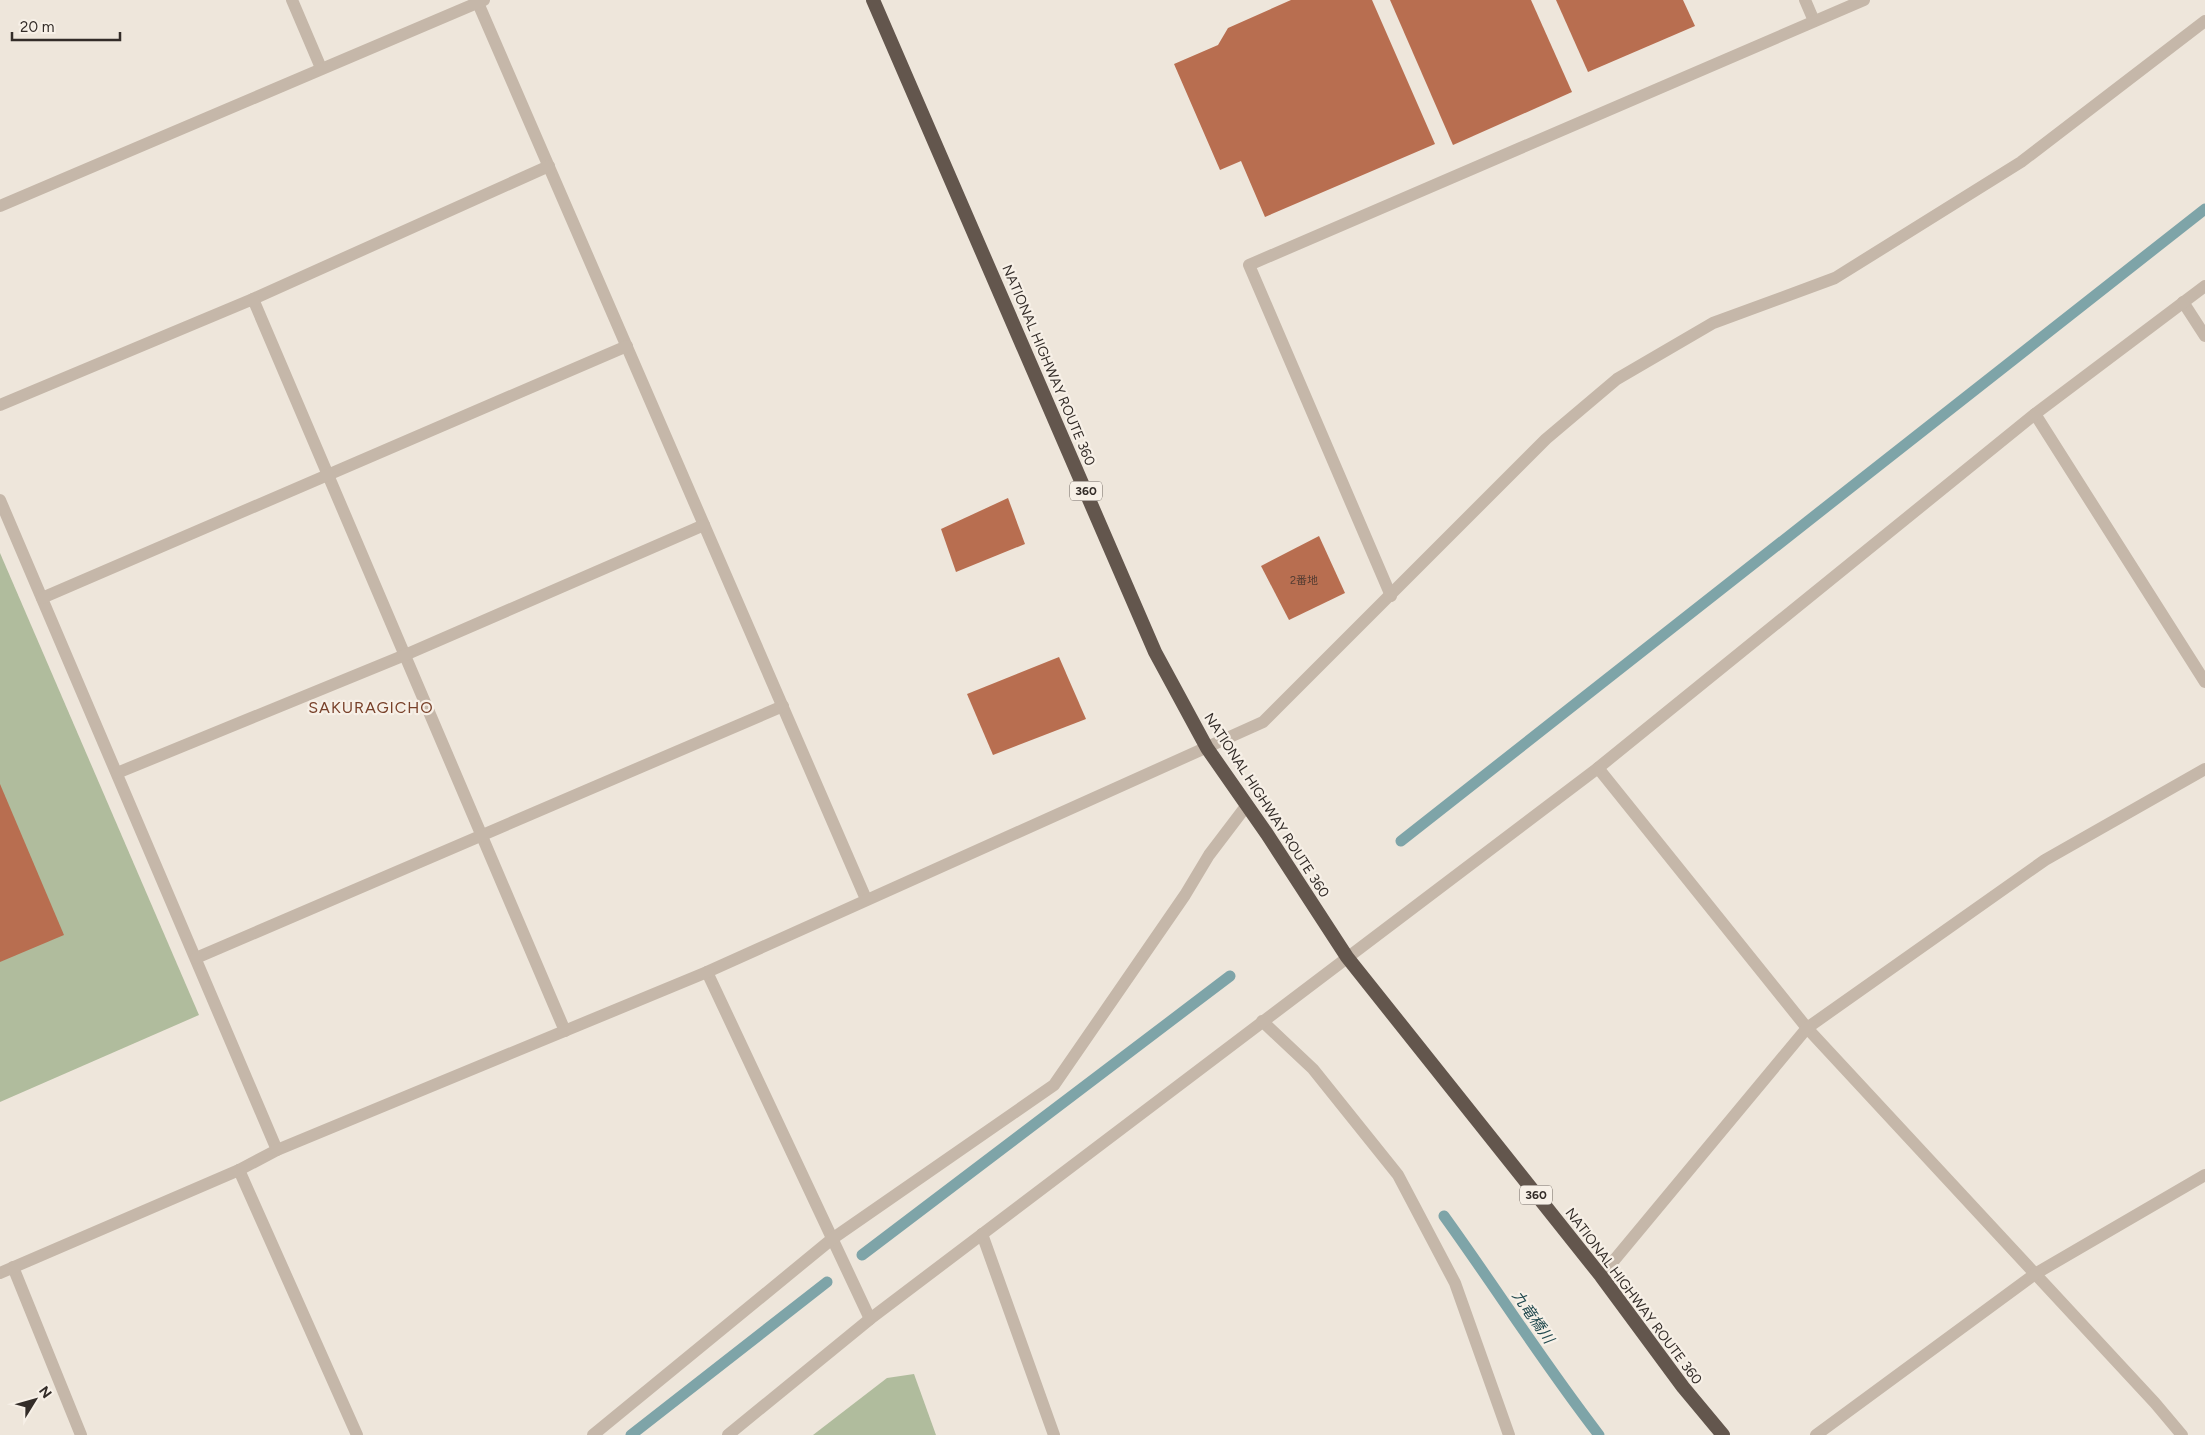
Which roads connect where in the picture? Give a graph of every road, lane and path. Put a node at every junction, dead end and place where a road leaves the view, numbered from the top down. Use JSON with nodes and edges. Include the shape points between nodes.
{"nodes":[{"id":1,"x":292,"y":0,"type":"edge"},
{"id":2,"x":873,"y":0,"type":"edge"},
{"id":3,"x":1805,"y":0,"type":"edge"},
{"id":4,"x":1864,"y":0,"type":"edge"},
{"id":5,"x":481,"y":2,"type":"edge"},
{"id":6,"x":2205,"y":21,"type":"edge"},
{"id":7,"x":1814,"y":22,"type":"junction"},
{"id":8,"x":322,"y":68,"type":"junction"},
{"id":9,"x":549,"y":166,"type":"junction"},
{"id":10,"x":0,"y":206,"type":"edge"},
{"id":11,"x":2205,"y":286,"type":"edge"},
{"id":12,"x":253,"y":299,"type":"junction"},
{"id":13,"x":2184,"y":302,"type":"junction"},
{"id":14,"x":2205,"y":336,"type":"edge"},
{"id":15,"x":626,"y":346,"type":"junction"},
{"id":16,"x":0,"y":405,"type":"edge"},
{"id":17,"x":2035,"y":414,"type":"junction"},
{"id":18,"x":328,"y":473,"type":"junction"},
{"id":19,"x":0,"y":500,"type":"edge"},
{"id":20,"x":704,"y":525,"type":"junction"},
{"id":21,"x":1391,"y":596,"type":"junction"},
{"id":22,"x":42,"y":598,"type":"junction"},
{"id":23,"x":405,"y":655,"type":"junction"},
{"id":24,"x":2205,"y":682,"type":"edge"},
{"id":25,"x":783,"y":706,"type":"junction"},
{"id":26,"x":1207,"y":748,"type":"junction"},
{"id":27,"x":1598,"y":768,"type":"junction"},
{"id":28,"x":2205,"y":769,"type":"edge"},
{"id":29,"x":117,"y":773,"type":"junction"},
{"id":30,"x":1247,"y":805,"type":"junction"},
{"id":31,"x":482,"y":835,"type":"junction"},
{"id":32,"x":866,"y":899,"type":"junction"},
{"id":33,"x":1347,"y":957,"type":"junction"},
{"id":34,"x":196,"y":958,"type":"junction"},
{"id":35,"x":706,"y":972,"type":"junction"},
{"id":36,"x":1262,"y":1021,"type":"junction"},
{"id":37,"x":1807,"y":1028,"type":"junction"},
{"id":38,"x":565,"y":1031,"type":"junction"},
{"id":39,"x":277,"y":1150,"type":"junction"},
{"id":40,"x":239,"y":1170,"type":"junction"},
{"id":41,"x":2205,"y":1175,"type":"edge"},
{"id":42,"x":982,"y":1234,"type":"junction"},
{"id":43,"x":832,"y":1239,"type":"junction"},
{"id":44,"x":13,"y":1268,"type":"junction"},
{"id":45,"x":0,"y":1274,"type":"edge"},
{"id":46,"x":2035,"y":1274,"type":"junction"},
{"id":47,"x":1601,"y":1276,"type":"junction"},
{"id":48,"x":870,"y":1319,"type":"junction"},
{"id":49,"x":81,"y":1435,"type":"edge"},
{"id":50,"x":357,"y":1435,"type":"edge"},
{"id":51,"x":593,"y":1435,"type":"edge"},
{"id":52,"x":728,"y":1435,"type":"edge"},
{"id":53,"x":1054,"y":1435,"type":"edge"},
{"id":54,"x":1509,"y":1435,"type":"edge"},
{"id":55,"x":1723,"y":1435,"type":"edge"},
{"id":56,"x":1816,"y":1435,"type":"edge"},
{"id":57,"x":2182,"y":1435,"type":"edge"}],
"edges":[{"from":1,"to":8,"type":"street"},
{"from":2,"to":26,"type":"highway","name":"NATIONAL HIGHWAY ROUTE 360","number":"360","via":[[1156,652]]},
{"from":3,"to":7,"type":"street"},
{"from":4,"to":7,"type":"street"},
{"from":5,"to":8,"type":"street"},
{"from":5,"to":9,"type":"street"},
{"from":6,"to":21,"type":"street","via":[[2021,162],[1835,278],[1713,323],[1617,379],[1546,439]]},
{"from":7,"to":21,"type":"street","via":[[1249,264]]},
{"from":8,"to":10,"type":"street"},
{"from":9,"to":12,"type":"street"},
{"from":9,"to":15,"type":"street"},
{"from":11,"to":13,"type":"street"},
{"from":12,"to":16,"type":"street"},
{"from":12,"to":18,"type":"street"},
{"from":13,"to":14,"type":"street"},
{"from":13,"to":17,"type":"street"},
{"from":15,"to":18,"type":"street"},
{"from":15,"to":20,"type":"street"},
{"from":17,"to":24,"type":"street"},
{"from":17,"to":27,"type":"street"},
{"from":18,"to":22,"type":"street"},
{"from":18,"to":23,"type":"street"},
{"from":19,"to":22,"type":"street"},
{"from":20,"to":23,"type":"street"},
{"from":20,"to":25,"type":"street"},
{"from":21,"to":26,"type":"street","via":[[1263,722]]},
{"from":22,"to":29,"type":"street"},
{"from":23,"to":29,"type":"street"},
{"from":23,"to":31,"type":"street"},
{"from":25,"to":31,"type":"street"},
{"from":25,"to":32,"type":"street"},
{"from":26,"to":30,"type":"highway","name":"NATIONAL HIGHWAY ROUTE 360","number":"360"},
{"from":26,"to":32,"type":"street"},
{"from":27,"to":33,"type":"street"},
{"from":27,"to":37,"type":"street"},
{"from":28,"to":37,"type":"street","via":[[2045,860]]},
{"from":29,"to":34,"type":"street"},
{"from":30,"to":33,"type":"highway","name":"NATIONAL HIGHWAY ROUTE 360","number":"360"},
{"from":30,"to":43,"type":"street","via":[[1209,855],[1054,1085]]},
{"from":31,"to":34,"type":"street"},
{"from":31,"to":38,"type":"street"},
{"from":32,"to":35,"type":"street"},
{"from":33,"to":36,"type":"street"},
{"from":33,"to":47,"type":"highway","name":"NATIONAL HIGHWAY ROUTE 360","number":"360"},
{"from":34,"to":39,"type":"street"},
{"from":35,"to":38,"type":"street"},
{"from":35,"to":43,"type":"street"},
{"from":36,"to":42,"type":"street"},
{"from":36,"to":54,"type":"street","via":[[1313,1069],[1398,1175],[1455,1283]]},
{"from":37,"to":46,"type":"street"},
{"from":37,"to":47,"type":"street"},
{"from":38,"to":39,"type":"street"},
{"from":39,"to":40,"type":"street"},
{"from":40,"to":44,"type":"street"},
{"from":40,"to":50,"type":"street"},
{"from":41,"to":46,"type":"street"},
{"from":42,"to":48,"type":"street"},
{"from":42,"to":53,"type":"street"},
{"from":43,"to":48,"type":"street"},
{"from":43,"to":51,"type":"street"},
{"from":44,"to":45,"type":"street"},
{"from":44,"to":49,"type":"street"},
{"from":46,"to":56,"type":"street"},
{"from":46,"to":57,"type":"street"},
{"from":47,"to":55,"type":"highway","name":"NATIONAL HIGHWAY ROUTE 360","number":"360","via":[[1683,1387]]},
{"from":48,"to":52,"type":"street"}]}
